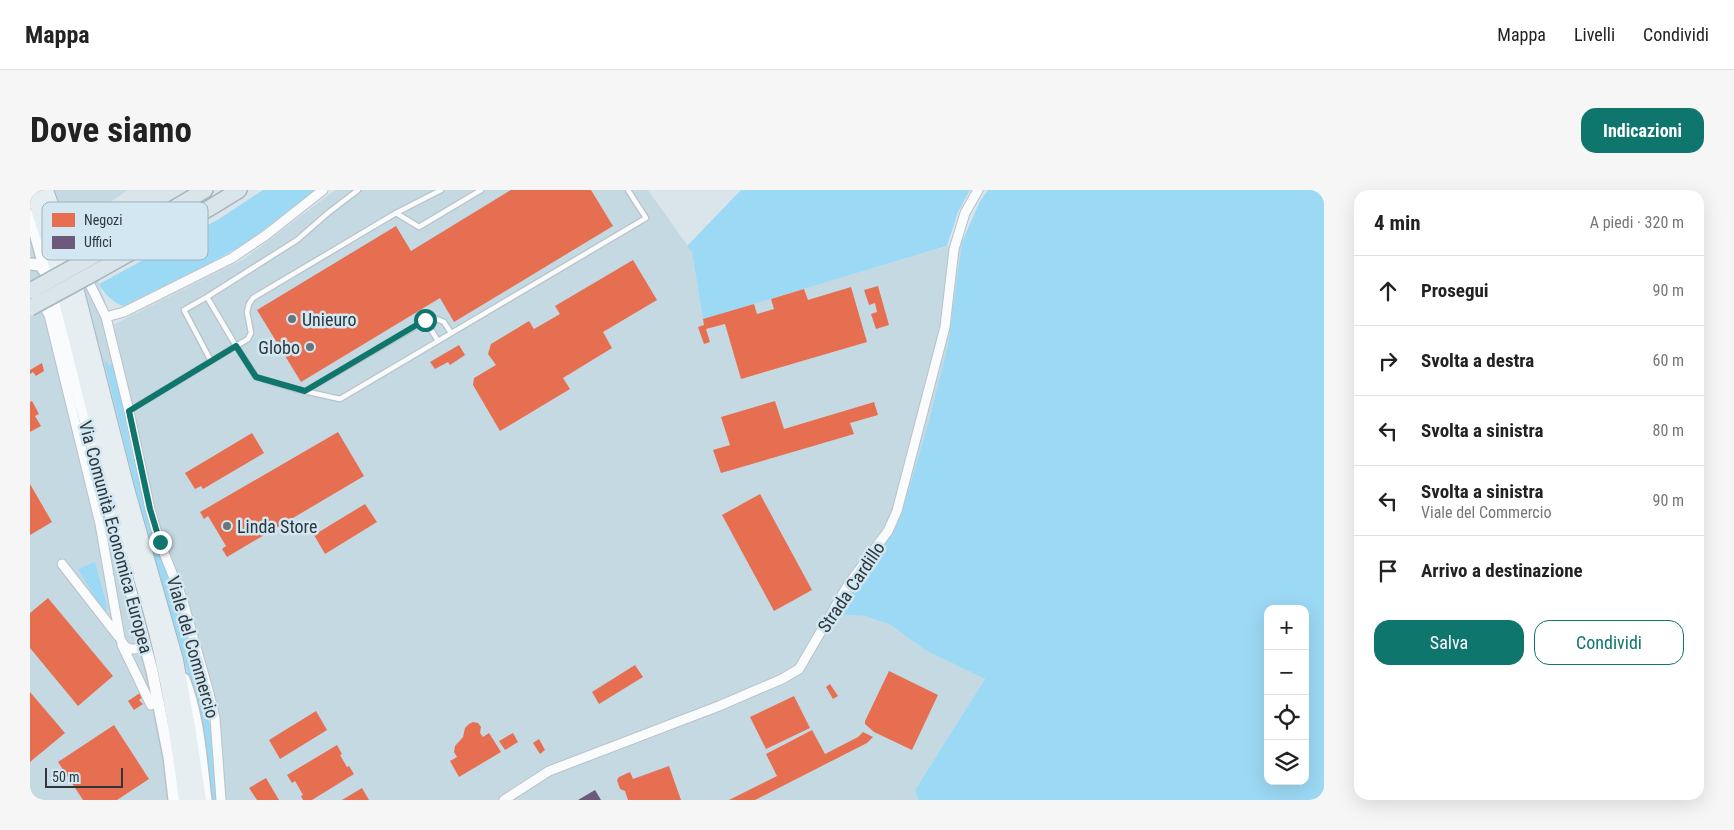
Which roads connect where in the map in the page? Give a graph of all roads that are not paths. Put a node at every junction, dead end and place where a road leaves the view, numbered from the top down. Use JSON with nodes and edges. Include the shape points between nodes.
{"nodes":[{"id":1,"x":31,"y":190,"type":"edge"},
{"id":2,"x":46,"y":190,"type":"edge"},
{"id":3,"x":187,"y":190,"type":"edge"},
{"id":4,"x":206,"y":190,"type":"edge"},
{"id":5,"x":239,"y":190,"type":"edge"},
{"id":6,"x":323,"y":190,"type":"edge"},
{"id":7,"x":358,"y":190,"type":"edge"},
{"id":8,"x":428,"y":190,"type":"edge"},
{"id":9,"x":441,"y":190,"type":"edge"},
{"id":10,"x":481,"y":190,"type":"edge"},
{"id":11,"x":628,"y":190,"type":"edge"},
{"id":12,"x":978,"y":190,"type":"edge"},
{"id":13,"x":431,"y":196,"type":"junction"},
{"id":14,"x":50,"y":202,"type":"edge"},
{"id":15,"x":168,"y":202,"type":"edge"},
{"id":16,"x":188,"y":202,"type":"edge"},
{"id":17,"x":208,"y":209,"type":"edge"},
{"id":18,"x":396,"y":213,"type":"junction"},
{"id":19,"x":30,"y":215,"type":"edge"},
{"id":20,"x":42,"y":219,"type":"edge"},
{"id":21,"x":42,"y":257,"type":"edge"},
{"id":22,"x":43,"y":260,"type":"edge"},
{"id":23,"x":55,"y":260,"type":"edge"},
{"id":24,"x":69,"y":260,"type":"edge"},
{"id":25,"x":79,"y":260,"type":"edge"},
{"id":26,"x":98,"y":260,"type":"edge"},
{"id":27,"x":100,"y":260,"type":"edge"},
{"id":28,"x":102,"y":260,"type":"edge"},
{"id":29,"x":30,"y":264,"type":"edge"},
{"id":30,"x":92,"y":265,"type":"junction"},
{"id":31,"x":47,"y":274,"type":"junction"},
{"id":32,"x":31,"y":290,"type":"edge"},
{"id":33,"x":207,"y":297,"type":"junction"},
{"id":34,"x":30,"y":308,"type":"edge"},
{"id":35,"x":106,"y":317,"type":"junction"},
{"id":36,"x":425,"y":320,"type":"junction"},
{"id":37,"x":451,"y":333,"type":"junction"},
{"id":38,"x":438,"y":341,"type":"junction"},
{"id":39,"x":236,"y":346,"type":"junction"},
{"id":40,"x":211,"y":361,"type":"junction"},
{"id":41,"x":305,"y":391,"type":"junction"},
{"id":42,"x":129,"y":411,"type":"junction"},
{"id":43,"x":62,"y":564,"type":"dead end"},
{"id":44,"x":121,"y":641,"type":"junction"},
{"id":45,"x":145,"y":643,"type":"junction"},
{"id":46,"x":176,"y":660,"type":"junction"},
{"id":47,"x":159,"y":702,"type":"junction"},
{"id":48,"x":174,"y":800,"type":"edge"},
{"id":49,"x":186,"y":800,"type":"edge"},
{"id":50,"x":199,"y":800,"type":"edge"},
{"id":51,"x":206,"y":800,"type":"edge"},
{"id":52,"x":221,"y":800,"type":"edge"},
{"id":53,"x":504,"y":800,"type":"edge"}],
"edges":[{"from":1,"to":20,"type":"main road"},
{"from":2,"to":14,"type":"main road"},
{"from":3,"to":15,"type":"highway"},
{"from":4,"to":16,"type":"highway"},
{"from":5,"to":17,"type":"highway"},
{"from":6,"to":35,"type":"street","via":[[232,258],[124,312]]},
{"from":7,"to":33,"type":"lane","via":[[297,240]]},
{"from":8,"to":13,"type":"lane"},
{"from":9,"to":13,"type":"lane"},
{"from":10,"to":18,"type":"lane","via":[[419,227]]},
{"from":11,"to":37,"type":"lane","via":[[646,218]]},
{"from":12,"to":53,"type":"street","name":"Strada Cardillo","via":[[965,213],[954,249],[945,327],[897,511],[888,531],[848,585],[799,669],[719,706],[549,771]]},
{"from":13,"to":18,"type":"lane"},
{"from":18,"to":39,"type":"lane","via":[[253,298],[247,312],[251,333]]},
{"from":19,"to":21,"type":"street","name":"Via Comunità Economica Europea"},
{"from":22,"to":31,"type":"street","name":"Via Comunità Economica Europea"},
{"from":23,"to":49,"type":"main road","via":[[109,473],[158,640],[172,700]]},
{"from":24,"to":46,"type":"main road","via":[[128,492]]},
{"from":25,"to":35,"type":"street","name":"Viale del Commercio"},
{"from":26,"to":30,"type":"highway"},
{"from":27,"to":30,"type":"highway"},
{"from":28,"to":30,"type":"highway"},
{"from":29,"to":31,"type":"street","via":[[40,265]]},
{"from":30,"to":32,"type":"highway","bridge":true},
{"from":30,"to":34,"type":"highway","bridge":true},
{"from":31,"to":32,"type":"street","via":[[42,287]]},
{"from":31,"to":45,"type":"street","name":"Via Comunità Economica Europea"},
{"from":32,"to":44,"type":"street","via":[[49,315],[100,524]]},
{"from":33,"to":39,"type":"lane"},
{"from":33,"to":40,"type":"lane","via":[[184,310]]},
{"from":35,"to":42,"type":"street","name":"Viale del Commercio"},
{"from":36,"to":37,"type":"lane","via":[[432,317],[444,322]]},
{"from":36,"to":38,"type":"lane"},
{"from":36,"to":41,"type":"lane"},
{"from":37,"to":38,"type":"lane"},
{"from":38,"to":41,"type":"lane","via":[[340,399]]},
{"from":39,"to":40,"type":"lane"},
{"from":39,"to":41,"type":"lane","via":[[256,377]]},
{"from":40,"to":42,"type":"lane"},
{"from":42,"to":52,"type":"street","name":"Viale del Commercio","via":[[150,509],[182,598],[215,718]]},
{"from":43,"to":44,"type":"street"},
{"from":44,"to":45,"type":"street","via":[[128,649],[136,649]]},
{"from":44,"to":47,"type":"street","via":[[152,705]]},
{"from":45,"to":47,"type":"street","name":"Via Comunità Economica Europea"},
{"from":46,"to":50,"type":"main road"},
{"from":46,"to":51,"type":"street","via":[[189,692],[196,722]]},
{"from":47,"to":48,"type":"street","name":"Via Comunità Economica Europea"}]}
